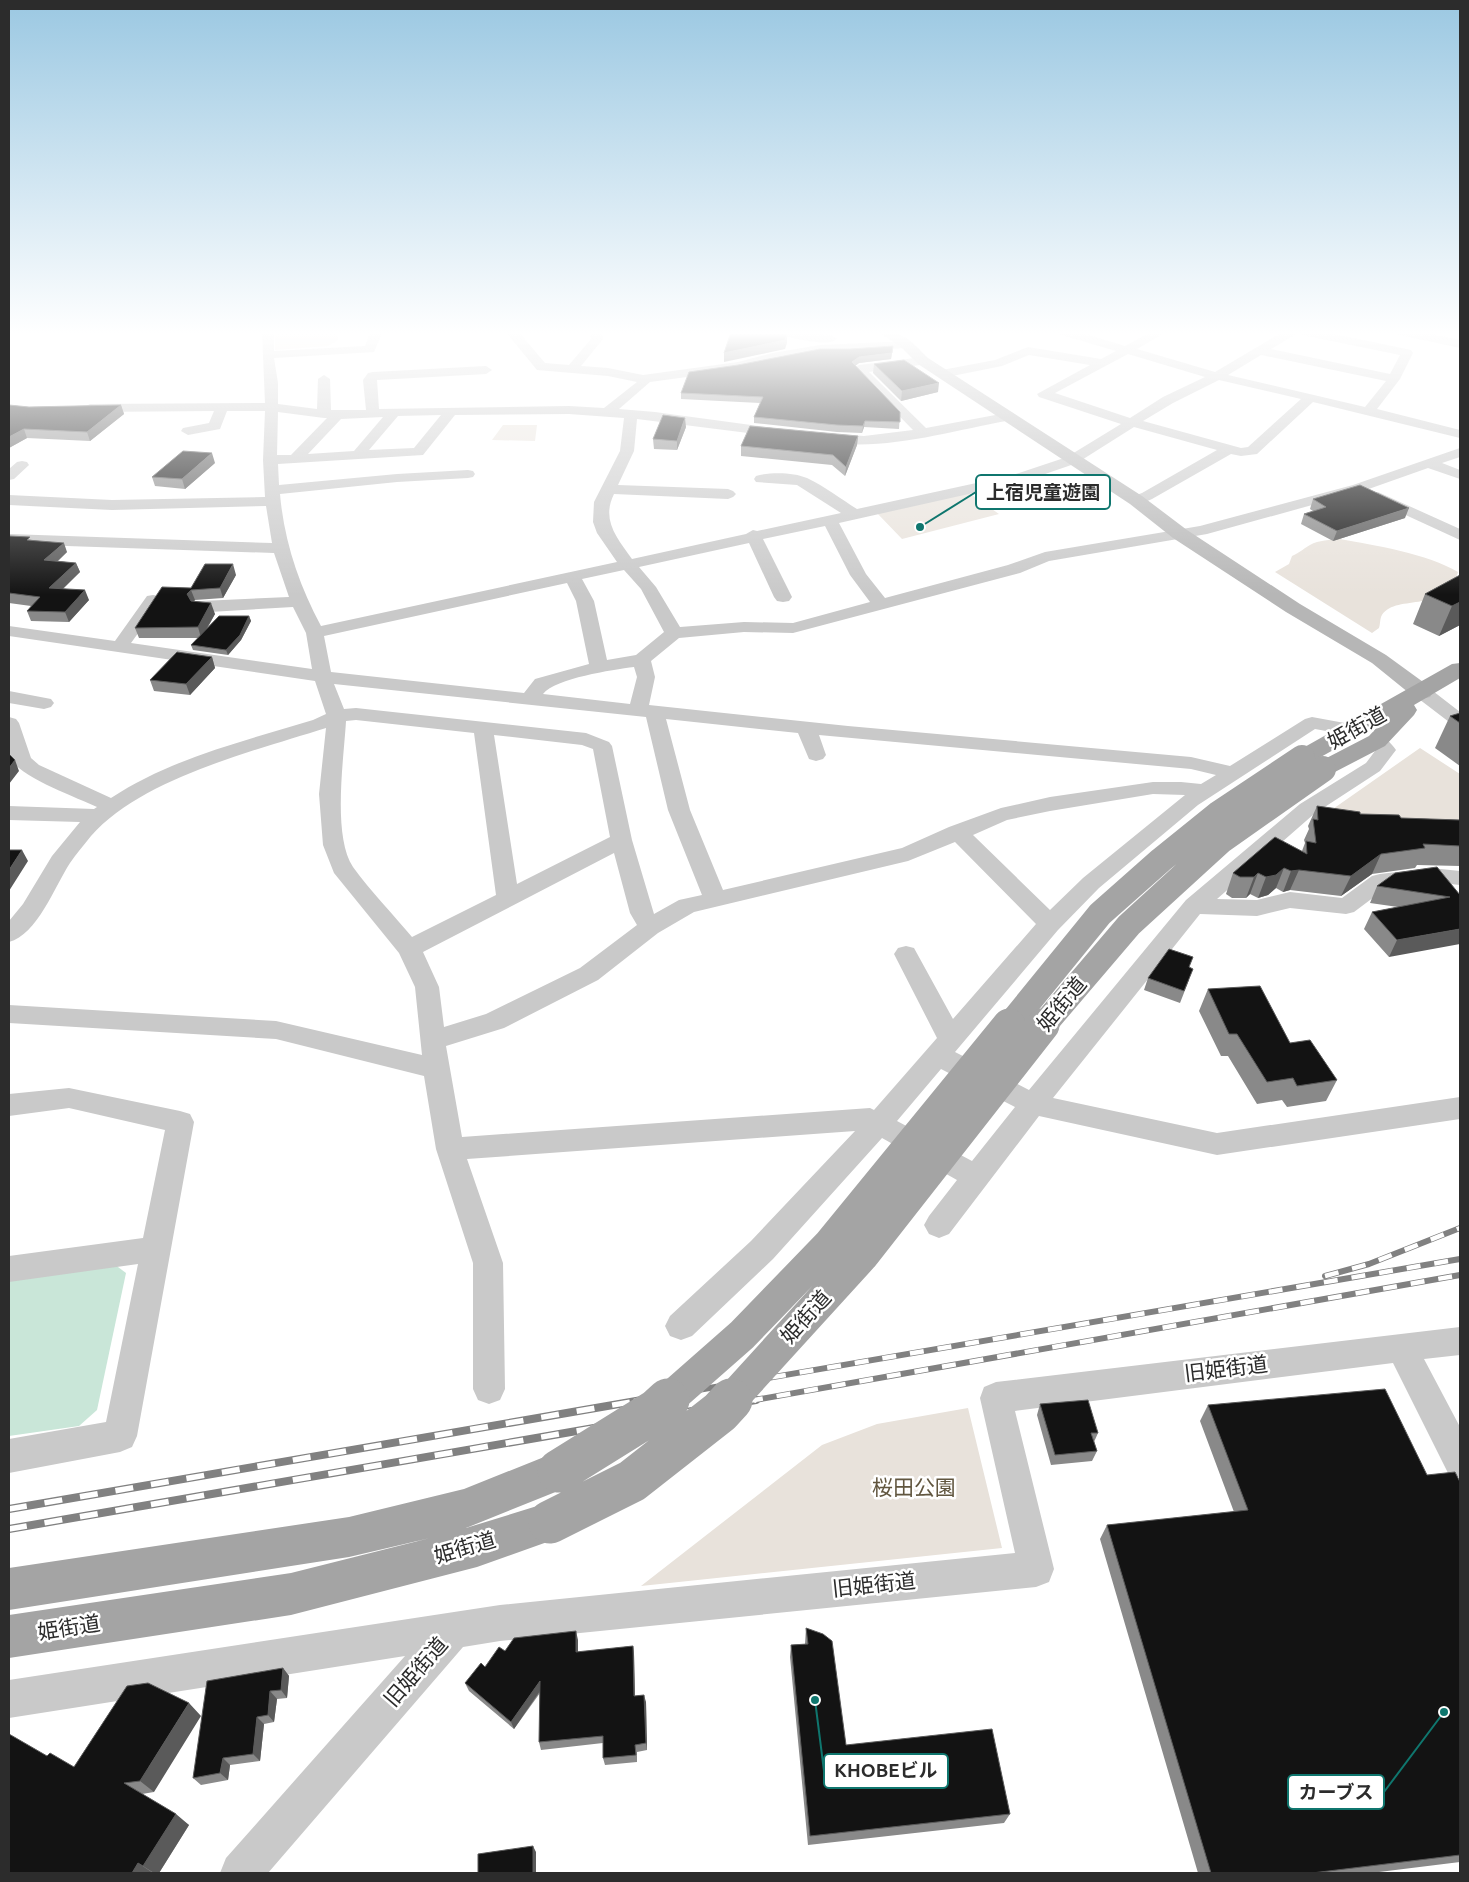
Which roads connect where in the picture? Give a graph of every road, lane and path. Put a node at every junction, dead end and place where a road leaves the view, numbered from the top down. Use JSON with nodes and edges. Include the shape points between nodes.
{"nodes":[{"id":1,"x":218,"y":419,"type":"edge"},
{"id":2,"x":271,"y":419,"type":"edge"},
{"id":3,"x":326,"y":419,"type":"edge"},
{"id":4,"x":388,"y":419,"type":"edge"},
{"id":5,"x":448,"y":419,"type":"edge"},
{"id":6,"x":630,"y":419,"type":"edge"},
{"id":7,"x":668,"y":419,"type":"edge"},
{"id":8,"x":910,"y":419,"type":"edge"},
{"id":9,"x":997,"y":419,"type":"edge"},
{"id":10,"x":1009,"y":419,"type":"edge"},
{"id":11,"x":1120,"y":419,"type":"edge"},
{"id":12,"x":1139,"y":419,"type":"edge"},
{"id":13,"x":1287,"y":419,"type":"edge"},
{"id":14,"x":1397,"y":419,"type":"edge"},
{"id":15,"x":1133,"y":423,"type":"junction"},
{"id":16,"x":188,"y":431,"type":"dead end"},
{"id":17,"x":924,"y":433,"type":"junction"},
{"id":18,"x":1460,"y":434,"type":"edge"},
{"id":19,"x":796,"y":435,"type":"edge"},
{"id":20,"x":816,"y":436,"type":"edge"},
{"id":21,"x":1230,"y":448,"type":"junction"},
{"id":22,"x":1460,"y":452,"type":"edge"},
{"id":23,"x":358,"y":455,"type":"junction"},
{"id":24,"x":296,"y":458,"type":"junction"},
{"id":25,"x":270,"y":460,"type":"junction"},
{"id":26,"x":1072,"y":460,"type":"junction"},
{"id":27,"x":1430,"y":464,"type":"junction"},
{"id":28,"x":22,"y":465,"type":"dead end"},
{"id":29,"x":468,"y":474,"type":"dead end"},
{"id":30,"x":1460,"y":475,"type":"edge"},
{"id":31,"x":9,"y":476,"type":"edge"},
{"id":32,"x":761,"y":479,"type":"dead end"},
{"id":33,"x":1358,"y":488,"type":"junction"},
{"id":34,"x":608,"y":489,"type":"junction"},
{"id":35,"x":728,"y":494,"type":"dead end"},
{"id":36,"x":273,"y":496,"type":"junction"},
{"id":37,"x":9,"y":500,"type":"edge"},
{"id":38,"x":1136,"y":500,"type":"junction"},
{"id":39,"x":855,"y":514,"type":"junction"},
{"id":40,"x":830,"y":520,"type":"junction"},
{"id":41,"x":1457,"y":531,"type":"edge"},
{"id":42,"x":1180,"y":534,"type":"junction"},
{"id":43,"x":753,"y":535,"type":"junction"},
{"id":44,"x":9,"y":539,"type":"edge"},
{"id":45,"x":280,"y":548,"type":"junction"},
{"id":46,"x":628,"y":565,"type":"junction"},
{"id":47,"x":573,"y":578,"type":"junction"},
{"id":48,"x":783,"y":597,"type":"dead end"},
{"id":49,"x":153,"y":600,"type":"edge"},
{"id":50,"x":300,"y":601,"type":"junction"},
{"id":51,"x":880,"y":603,"type":"junction"},
{"id":52,"x":201,"y":606,"type":"edge"},
{"id":53,"x":9,"y":631,"type":"edge"},
{"id":54,"x":315,"y":632,"type":"junction"},
{"id":55,"x":674,"y":633,"type":"junction"},
{"id":56,"x":120,"y":646,"type":"junction"},
{"id":57,"x":642,"y":660,"type":"junction"},
{"id":58,"x":599,"y":667,"type":"junction"},
{"id":59,"x":1460,"y":668,"type":"edge"},
{"id":60,"x":322,"y":676,"type":"junction"},
{"id":61,"x":1422,"y":692,"type":"junction"},
{"id":62,"x":9,"y":697,"type":"edge"},
{"id":63,"x":529,"y":699,"type":"junction"},
{"id":64,"x":44,"y":703,"type":"dead end"},
{"id":65,"x":647,"y":711,"type":"junction"},
{"id":66,"x":337,"y":716,"type":"junction"},
{"id":67,"x":1460,"y":721,"type":"edge"},
{"id":68,"x":9,"y":723,"type":"edge"},
{"id":69,"x":483,"y":728,"type":"junction"},
{"id":70,"x":806,"y":728,"type":"junction"},
{"id":71,"x":1354,"y":730,"type":"junction"},
{"id":72,"x":1377,"y":741,"type":"junction"},
{"id":73,"x":816,"y":755,"type":"dead end"},
{"id":74,"x":1313,"y":764,"type":"junction"},
{"id":75,"x":1232,"y":773,"type":"junction"},
{"id":76,"x":1204,"y":791,"type":"junction"},
{"id":77,"x":104,"y":811,"type":"junction"},
{"id":78,"x":9,"y":813,"type":"edge"},
{"id":79,"x":957,"y":832,"type":"junction"},
{"id":80,"x":621,"y":840,"type":"junction"},
{"id":81,"x":1460,"y":878,"type":"edge"},
{"id":82,"x":508,"y":899,"type":"junction"},
{"id":83,"x":716,"y":900,"type":"junction"},
{"id":84,"x":1194,"y":906,"type":"junction"},
{"id":85,"x":1050,"y":924,"type":"junction"},
{"id":86,"x":650,"y":927,"type":"junction"},
{"id":87,"x":9,"y":934,"type":"edge"},
{"id":88,"x":408,"y":950,"type":"junction"},
{"id":89,"x":906,"y":954,"type":"dead end"},
{"id":90,"x":9,"y":1014,"type":"edge"},
{"id":91,"x":433,"y":1040,"type":"junction"},
{"id":92,"x":944,"y":1047,"type":"junction"},
{"id":93,"x":436,"y":1069,"type":"junction"},
{"id":94,"x":1033,"y":1104,"type":"junction"},
{"id":95,"x":9,"y":1105,"type":"edge"},
{"id":96,"x":1460,"y":1108,"type":"edge"},
{"id":97,"x":879,"y":1123,"type":"junction"},
{"id":98,"x":450,"y":1149,"type":"junction"},
{"id":99,"x":976,"y":1177,"type":"junction"},
{"id":100,"x":939,"y":1226,"type":"dead end"},
{"id":101,"x":155,"y":1249,"type":"junction"},
{"id":102,"x":9,"y":1269,"type":"edge"},
{"id":103,"x":681,"y":1326,"type":"dead end"},
{"id":104,"x":1460,"y":1341,"type":"edge"},
{"id":105,"x":1401,"y":1347,"type":"junction"},
{"id":106,"x":489,"y":1389,"type":"dead end"},
{"id":107,"x":9,"y":1456,"type":"edge"},
{"id":108,"x":1460,"y":1461,"type":"edge"},
{"id":109,"x":9,"y":1589,"type":"edge"},
{"id":110,"x":453,"y":1630,"type":"junction"},
{"id":111,"x":9,"y":1637,"type":"edge"},
{"id":112,"x":9,"y":1699,"type":"edge"},
{"id":113,"x":241,"y":1873,"type":"edge"}],
"edges":[{"from":1,"to":16,"type":"street","via":[[215,426]]},
{"from":2,"to":25,"type":"street"},
{"from":3,"to":24,"type":"street"},
{"from":4,"to":23,"type":"street"},
{"from":5,"to":23,"type":"street","via":[[418,452]]},
{"from":6,"to":34,"type":"street","via":[[627,451]]},
{"from":7,"to":19,"type":"street"},
{"from":8,"to":17,"type":"street"},
{"from":9,"to":17,"type":"street"},
{"from":10,"to":26,"type":"street"},
{"from":11,"to":15,"type":"street"},
{"from":12,"to":15,"type":"street"},
{"from":13,"to":21,"type":"street","via":[[1252,450],[1241,452]]},
{"from":14,"to":18,"type":"street"},
{"from":15,"to":21,"type":"street"},
{"from":15,"to":26,"type":"street"},
{"from":17,"to":20,"type":"street","via":[[864,440]]},
{"from":21,"to":38,"type":"street"},
{"from":22,"to":27,"type":"street"},
{"from":23,"to":24,"type":"street"},
{"from":24,"to":25,"type":"street"},
{"from":25,"to":36,"type":"street"},
{"from":26,"to":38,"type":"street"},
{"from":26,"to":39,"type":"street","via":[[1017,479]]},
{"from":27,"to":30,"type":"street"},
{"from":27,"to":33,"type":"street"},
{"from":28,"to":31,"type":"street"},
{"from":29,"to":36,"type":"street","via":[[397,478]]},
{"from":32,"to":39,"type":"street","via":[[801,481]]},
{"from":33,"to":41,"type":"street"},
{"from":33,"to":42,"type":"street"},
{"from":34,"to":35,"type":"street"},
{"from":34,"to":46,"type":"street","via":[[602,502],[602,522]]},
{"from":36,"to":37,"type":"street","via":[[112,505]]},
{"from":36,"to":45,"type":"street"},
{"from":38,"to":42,"type":"street"},
{"from":39,"to":40,"type":"street"},
{"from":40,"to":43,"type":"street"},
{"from":40,"to":51,"type":"street","via":[[858,574]]},
{"from":42,"to":51,"type":"street","via":[[1045,557],[1014,569]]},
{"from":42,"to":61,"type":"street","via":[[1293,608],[1379,659]]},
{"from":43,"to":46,"type":"street"},
{"from":43,"to":48,"type":"street"},
{"from":44,"to":45,"type":"street"},
{"from":45,"to":50,"type":"street"},
{"from":46,"to":47,"type":"street"},
{"from":46,"to":55,"type":"street","via":[[648,587]]},
{"from":47,"to":54,"type":"street"},
{"from":47,"to":58,"type":"street","via":[[584,601]]},
{"from":49,"to":56,"type":"street"},
{"from":50,"to":52,"type":"street"},
{"from":50,"to":54,"type":"street"},
{"from":51,"to":55,"type":"street","via":[[792,628],[744,627]]},
{"from":53,"to":56,"type":"street"},
{"from":54,"to":60,"type":"street"},
{"from":55,"to":57,"type":"street"},
{"from":56,"to":60,"type":"street"},
{"from":57,"to":58,"type":"street"},
{"from":57,"to":65,"type":"street"},
{"from":58,"to":63,"type":"street","via":[[542,683]]},
{"from":59,"to":61,"type":"main road","name":"姫街道"},
{"from":60,"to":63,"type":"street"},
{"from":60,"to":66,"type":"street"},
{"from":61,"to":67,"type":"street"},
{"from":61,"to":71,"type":"main road","name":"姫街道"},
{"from":61,"to":72,"type":"main road","name":"姫街道"},
{"from":62,"to":64,"type":"street"},
{"from":63,"to":65,"type":"street"},
{"from":65,"to":70,"type":"street"},
{"from":65,"to":83,"type":"street","via":[[679,810]]},
{"from":66,"to":69,"type":"street","via":[[356,714]]},
{"from":66,"to":77,"type":"street","via":[[192,765]]},
{"from":66,"to":88,"type":"street","via":[[329,794],[334,845],[342,868]]},
{"from":68,"to":77,"type":"street","via":[[22,760]]},
{"from":69,"to":80,"type":"street","via":[[586,739],[602,746]]},
{"from":69,"to":82,"type":"street"},
{"from":70,"to":73,"type":"street"},
{"from":70,"to":75,"type":"street","via":[[1190,763]]},
{"from":71,"to":74,"type":"main road","name":"姫街道"},
{"from":71,"to":75,"type":"street","via":[[1312,724]]},
{"from":72,"to":74,"type":"main road","name":"姫街道"},
{"from":72,"to":84,"type":"street","via":[[1386,750],[1374,767],[1307,809]]},
{"from":74,"to":109,"type":"main road","name":"姫街道","bridge":true,"via":[[1218,814],[1100,914],[830,1244],[742,1336],[657,1410],[559,1471],[464,1509],[349,1537]]},
{"from":74,"to":111,"type":"main road","name":"姫街道","bridge":true,"via":[[1222,840],[1129,925],[1048,1019],[862,1256],[720,1412],[632,1481],[550,1522],[477,1546],[291,1594]]},
{"from":75,"to":76,"type":"street"},
{"from":76,"to":79,"type":"street","via":[[1153,788],[1050,804],[1000,815]]},
{"from":76,"to":85,"type":"street","via":[[1091,882]]},
{"from":77,"to":78,"type":"street"},
{"from":77,"to":87,"type":"street","via":[[62,858],[32,908]]},
{"from":79,"to":83,"type":"street","via":[[908,854]]},
{"from":79,"to":85,"type":"street"},
{"from":80,"to":82,"type":"street"},
{"from":80,"to":86,"type":"street","via":[[642,913]]},
{"from":81,"to":84,"type":"street","via":[[1431,875],[1380,881],[1346,906],[1290,900],[1257,908]]},
{"from":82,"to":88,"type":"street"},
{"from":83,"to":86,"type":"street","via":[[686,906]]},
{"from":84,"to":94,"type":"street"},
{"from":85,"to":92,"type":"street"},
{"from":86,"to":91,"type":"street","via":[[589,974],[495,1021]]},
{"from":88,"to":91,"type":"street","via":[[427,988]]},
{"from":89,"to":92,"type":"street"},
{"from":90,"to":93,"type":"street","via":[[276,1030]]},
{"from":91,"to":93,"type":"street"},
{"from":92,"to":94,"type":"street"},
{"from":92,"to":97,"type":"street"},
{"from":93,"to":98,"type":"street"},
{"from":94,"to":96,"type":"street","via":[[1217,1144]]},
{"from":94,"to":99,"type":"street"},
{"from":95,"to":101,"type":"street","via":[[69,1098],[180,1122]]},
{"from":97,"to":98,"type":"street","via":[[870,1119]]},
{"from":97,"to":99,"type":"street"},
{"from":97,"to":103,"type":"street","via":[[762,1250]]},
{"from":98,"to":106,"type":"street","via":[[488,1263]]},
{"from":99,"to":100,"type":"street"},
{"from":101,"to":102,"type":"street"},
{"from":101,"to":107,"type":"street","via":[[120,1436]]},
{"from":104,"to":105,"type":"street"},
{"from":105,"to":108,"type":"street"},
{"from":105,"to":110,"type":"street","name":"旧姫街道","via":[[996,1398],[1036,1569]]},
{"from":110,"to":112,"type":"street"},
{"from":110,"to":113,"type":"street","name":"旧姫街道"}]}
